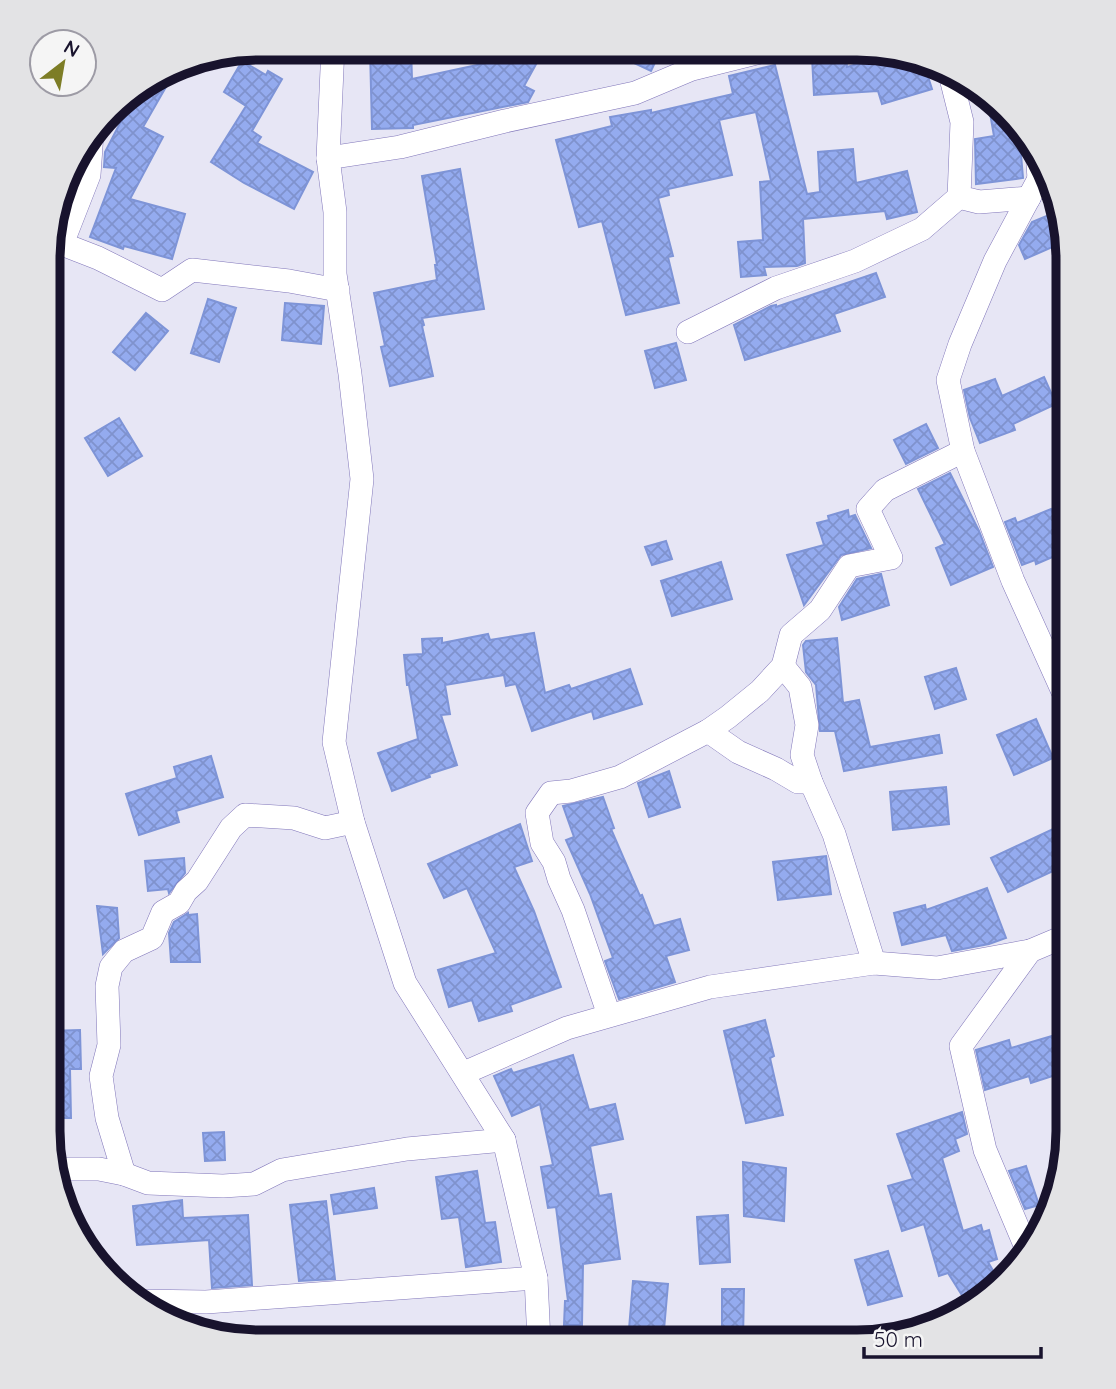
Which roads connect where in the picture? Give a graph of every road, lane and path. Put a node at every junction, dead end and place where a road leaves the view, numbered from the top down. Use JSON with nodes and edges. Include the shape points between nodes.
{"nodes":[{"id":1,"x":332,"y":59,"type":"edge"},
{"id":2,"x":692,"y":59,"type":"edge"},
{"id":3,"x":953,"y":84,"type":"edge"},
{"id":4,"x":91,"y":152,"type":"edge"},
{"id":5,"x":328,"y":158,"type":"junction"},
{"id":6,"x":1038,"y":183,"type":"edge"},
{"id":7,"x":959,"y":197,"type":"junction"},
{"id":8,"x":62,"y":227,"type":"edge"},
{"id":9,"x":60,"y":242,"type":"edge"},
{"id":10,"x":338,"y":290,"type":"junction"},
{"id":11,"x":688,"y":332,"type":"dead end"},
{"id":12,"x":963,"y":451,"type":"junction"},
{"id":13,"x":783,"y":666,"type":"junction"},
{"id":14,"x":1056,"y":676,"type":"edge"},
{"id":15,"x":708,"y":732,"type":"junction"},
{"id":16,"x":811,"y":782,"type":"junction"},
{"id":17,"x":353,"y":822,"type":"junction"},
{"id":18,"x":1056,"y":939,"type":"edge"},
{"id":19,"x":1030,"y":951,"type":"junction"},
{"id":20,"x":874,"y":963,"type":"junction"},
{"id":21,"x":608,"y":1015,"type":"junction"},
{"id":22,"x":464,"y":1073,"type":"junction"},
{"id":23,"x":504,"y":1140,"type":"junction"},
{"id":24,"x":64,"y":1169,"type":"edge"},
{"id":25,"x":124,"y":1174,"type":"junction"},
{"id":26,"x":1023,"y":1241,"type":"edge"},
{"id":27,"x":536,"y":1278,"type":"junction"},
{"id":28,"x":157,"y":1301,"type":"edge"},
{"id":29,"x":538,"y":1329,"type":"edge"}],
"edges":[{"from":1,"to":5,"type":"street"},
{"from":2,"to":5,"type":"street","via":[[635,93],[400,147]]},
{"from":3,"to":7,"type":"street","via":[[962,122]]},
{"from":4,"to":8,"type":"street","via":[[89,175]]},
{"from":5,"to":10,"type":"street"},
{"from":6,"to":7,"type":"street","via":[[979,202]]},
{"from":6,"to":12,"type":"street","via":[[995,261],[948,380]]},
{"from":7,"to":11,"type":"street","via":[[922,229],[855,261],[776,288]]},
{"from":9,"to":10,"type":"street","via":[[162,290],[192,270]]},
{"from":10,"to":17,"type":"street","via":[[362,479],[334,742]]},
{"from":12,"to":13,"type":"street","via":[[886,490],[868,509],[891,558],[849,566],[820,610],[791,635]]},
{"from":12,"to":14,"type":"street"},
{"from":13,"to":15,"type":"street","via":[[760,691]]},
{"from":13,"to":16,"type":"street","via":[[800,687],[807,725],[802,755]]},
{"from":15,"to":16,"type":"street","via":[[799,782]]},
{"from":15,"to":21,"type":"street","via":[[620,777],[551,793],[537,813],[542,843],[573,910]]},
{"from":16,"to":20,"type":"street","via":[[835,834]]},
{"from":17,"to":22,"type":"street","via":[[405,983]]},
{"from":17,"to":25,"type":"street","via":[[325,828],[294,818],[245,815],[179,903],[163,912],[152,938],[124,951],[111,967],[107,986],[109,1045],[102,1076],[107,1118]]},
{"from":18,"to":19,"type":"street"},
{"from":19,"to":20,"type":"street","via":[[937,968]]},
{"from":19,"to":26,"type":"street","via":[[961,1046],[985,1150]]},
{"from":20,"to":21,"type":"street","via":[[710,987]]},
{"from":21,"to":22,"type":"street"},
{"from":22,"to":23,"type":"street"},
{"from":23,"to":25,"type":"street","via":[[407,1149],[282,1170],[254,1184],[148,1183]]},
{"from":23,"to":27,"type":"street"},
{"from":24,"to":25,"type":"street"},
{"from":27,"to":28,"type":"street","via":[[206,1302]]},
{"from":27,"to":29,"type":"street"}]}
